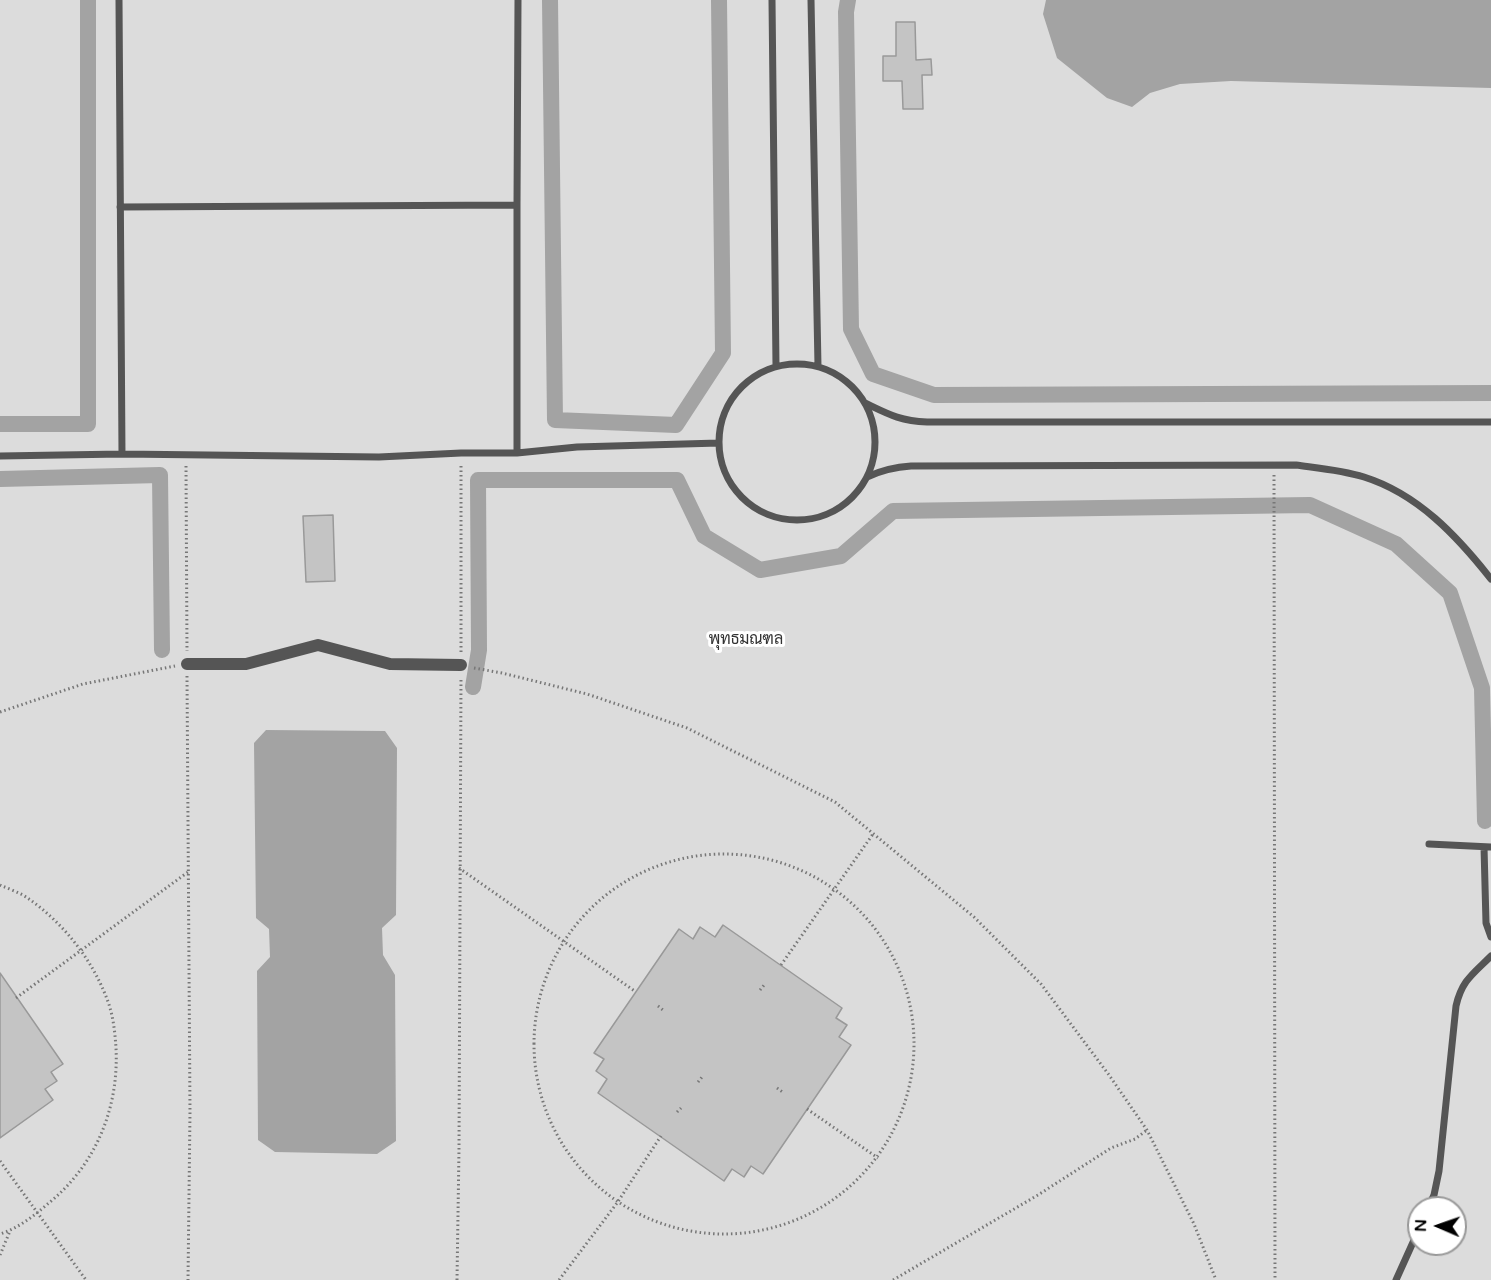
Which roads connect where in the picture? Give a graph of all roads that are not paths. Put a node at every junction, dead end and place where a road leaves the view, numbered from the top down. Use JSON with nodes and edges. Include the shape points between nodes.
{"nodes":[{"id":1,"x":119,"y":0,"type":"edge"},
{"id":2,"x":518,"y":0,"type":"edge"},
{"id":3,"x":772,"y":0,"type":"edge"},
{"id":4,"x":811,"y":0,"type":"edge"},
{"id":5,"x":517,"y":205,"type":"junction"},
{"id":6,"x":120,"y":207,"type":"junction"},
{"id":7,"x":776,"y":366,"type":"junction"},
{"id":8,"x":818,"y":366,"type":"junction"},
{"id":9,"x":865,"y":403,"type":"junction"},
{"id":10,"x":1491,"y":422,"type":"edge"},
{"id":11,"x":719,"y":443,"type":"junction"},
{"id":12,"x":517,"y":453,"type":"junction"},
{"id":13,"x":122,"y":454,"type":"junction"},
{"id":14,"x":0,"y":456,"type":"edge"},
{"id":15,"x":867,"y":477,"type":"junction"},
{"id":16,"x":1491,"y":579,"type":"edge"},
{"id":17,"x":187,"y":664,"type":"road end"},
{"id":18,"x":461,"y":665,"type":"road end"},
{"id":19,"x":1429,"y":843,"type":"dead end"},
{"id":20,"x":1488,"y":847,"type":"edge"},
{"id":21,"x":1491,"y":937,"type":"edge"},
{"id":22,"x":1491,"y":956,"type":"edge"},
{"id":23,"x":1434,"y":1196,"type":"edge"},
{"id":24,"x":1407,"y":1255,"type":"edge"},
{"id":25,"x":1396,"y":1280,"type":"edge"}],
"edges":[{"from":1,"to":6,"type":"lane"},
{"from":2,"to":5,"type":"lane"},
{"from":3,"to":7,"type":"lane"},
{"from":4,"to":8,"type":"lane"},
{"from":5,"to":6,"type":"lane"},
{"from":5,"to":12,"type":"lane"},
{"from":6,"to":13,"type":"lane"},
{"from":7,"to":8,"type":"lane"},
{"from":7,"to":11,"type":"lane","via":[[760,372],[735,395],[720,426]]},
{"from":8,"to":9,"type":"lane","via":[[837,374]]},
{"from":9,"to":10,"type":"lane","via":[[897,418],[927,422]]},
{"from":9,"to":15,"type":"lane","via":[[875,439],[874,459]]},
{"from":11,"to":12,"type":"lane","via":[[577,447]]},
{"from":11,"to":15,"type":"lane","via":[[722,466],[733,487],[749,504],[769,515],[791,520],[814,519],[836,510],[854,496]]},
{"from":12,"to":13,"type":"lane","via":[[379,457]]},
{"from":13,"to":14,"type":"lane"},
{"from":15,"to":16,"type":"lane","via":[[878,471],[911,466],[1296,465],[1331,470],[1364,477],[1397,491],[1430,513]]},
{"from":17,"to":18,"type":"street","via":[[246,664],[318,645],[390,664]]},
{"from":19,"to":20,"type":"lane"},
{"from":20,"to":21,"type":"lane","via":[[1486,923]]},
{"from":22,"to":23,"type":"lane","via":[[1468,979],[1456,1005]]},
{"from":24,"to":25,"type":"lane"}]}
